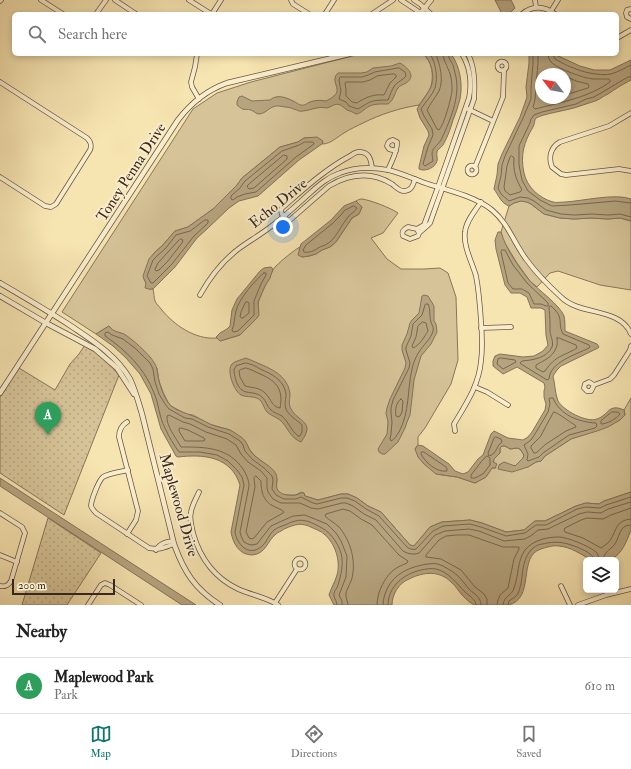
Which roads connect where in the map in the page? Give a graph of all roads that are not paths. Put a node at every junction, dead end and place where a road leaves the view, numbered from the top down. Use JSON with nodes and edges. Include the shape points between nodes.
{"nodes":[{"id":1,"x":41,"y":0,"type":"edge"},
{"id":2,"x":106,"y":0,"type":"edge"},
{"id":3,"x":115,"y":0,"type":"edge"},
{"id":4,"x":189,"y":0,"type":"edge"},
{"id":5,"x":221,"y":0,"type":"edge"},
{"id":6,"x":291,"y":0,"type":"edge"},
{"id":7,"x":334,"y":0,"type":"edge"},
{"id":8,"x":393,"y":0,"type":"edge"},
{"id":9,"x":401,"y":0,"type":"edge"},
{"id":10,"x":414,"y":0,"type":"edge"},
{"id":11,"x":431,"y":0,"type":"edge"},
{"id":12,"x":535,"y":0,"type":"edge"},
{"id":13,"x":558,"y":0,"type":"edge"},
{"id":14,"x":536,"y":7,"type":"junction"},
{"id":15,"x":425,"y":8,"type":"junction"},
{"id":16,"x":631,"y":9,"type":"edge"},
{"id":17,"x":551,"y":11,"type":"joint"},
{"id":18,"x":60,"y":12,"type":"edge"},
{"id":19,"x":97,"y":12,"type":"edge"},
{"id":20,"x":133,"y":12,"type":"edge"},
{"id":21,"x":208,"y":12,"type":"edge"},
{"id":22,"x":212,"y":12,"type":"edge"},
{"id":23,"x":306,"y":12,"type":"edge"},
{"id":24,"x":326,"y":12,"type":"edge"},
{"id":25,"x":375,"y":12,"type":"edge"},
{"id":26,"x":417,"y":12,"type":"edge"},
{"id":27,"x":422,"y":12,"type":"edge"},
{"id":28,"x":429,"y":12,"type":"edge"},
{"id":29,"x":525,"y":12,"type":"edge"},
{"id":30,"x":631,"y":19,"type":"edge"},
{"id":31,"x":631,"y":30,"type":"edge"},
{"id":32,"x":619,"y":37,"type":"edge"},
{"id":33,"x":197,"y":56,"type":"edge"},
{"id":34,"x":340,"y":56,"type":"edge"},
{"id":35,"x":463,"y":56,"type":"edge"},
{"id":36,"x":469,"y":56,"type":"edge"},
{"id":37,"x":504,"y":70,"type":"dead end"},
{"id":38,"x":0,"y":82,"type":"edge"},
{"id":39,"x":199,"y":99,"type":"junction"},
{"id":40,"x":468,"y":109,"type":"junction"},
{"id":41,"x":631,"y":113,"type":"edge"},
{"id":42,"x":493,"y":121,"type":"junction"},
{"id":43,"x":396,"y":151,"type":"dead end"},
{"id":44,"x":475,"y":166,"type":"dead end"},
{"id":45,"x":372,"y":168,"type":"junction"},
{"id":46,"x":388,"y":170,"type":"junction"},
{"id":47,"x":631,"y":170,"type":"edge"},
{"id":48,"x":0,"y":177,"type":"edge"},
{"id":49,"x":415,"y":180,"type":"junction"},
{"id":50,"x":440,"y":188,"type":"junction"},
{"id":51,"x":480,"y":202,"type":"junction"},
{"id":52,"x":283,"y":216,"type":"junction"},
{"id":53,"x":418,"y":231,"type":"dead end"},
{"id":54,"x":0,"y":283,"type":"edge"},
{"id":55,"x":200,"y":295,"type":"dead end"},
{"id":56,"x":0,"y":296,"type":"edge"},
{"id":57,"x":52,"y":314,"type":"junction"},
{"id":58,"x":46,"y":323,"type":"junction"},
{"id":59,"x":512,"y":326,"type":"dead end"},
{"id":60,"x":481,"y":328,"type":"junction"},
{"id":61,"x":630,"y":331,"type":"edge"},
{"id":62,"x":631,"y":346,"type":"edge"},
{"id":63,"x":594,"y":385,"type":"dead end"},
{"id":64,"x":475,"y":387,"type":"junction"},
{"id":65,"x":0,"y":393,"type":"edge"},
{"id":66,"x":136,"y":398,"type":"junction"},
{"id":67,"x":508,"y":405,"type":"dead end"},
{"id":68,"x":127,"y":422,"type":"dead end"},
{"id":69,"x":455,"y":431,"type":"dead end"},
{"id":70,"x":128,"y":470,"type":"junction"},
{"id":71,"x":199,"y":492,"type":"dead end"},
{"id":72,"x":0,"y":513,"type":"edge"},
{"id":73,"x":127,"y":534,"type":"junction"},
{"id":74,"x":174,"y":543,"type":"junction"},
{"id":75,"x":0,"y":555,"type":"edge"},
{"id":76,"x":17,"y":562,"type":"junction"},
{"id":77,"x":297,"y":569,"type":"dead end"},
{"id":78,"x":0,"y":586,"type":"edge"},
{"id":79,"x":561,"y":586,"type":"dead end"},
{"id":80,"x":631,"y":589,"type":"edge"},
{"id":81,"x":133,"y":603,"type":"edge"},
{"id":82,"x":277,"y":604,"type":"edge"},
{"id":83,"x":88,"y":605,"type":"edge"},
{"id":84,"x":141,"y":605,"type":"edge"},
{"id":85,"x":220,"y":605,"type":"edge"},
{"id":86,"x":570,"y":605,"type":"edge"},
{"id":87,"x":578,"y":605,"type":"edge"}],
"edges":[{"from":1,"to":18,"type":"street"},
{"from":2,"to":19,"type":"street"},
{"from":3,"to":20,"type":"street"},
{"from":4,"to":21,"type":"street"},
{"from":5,"to":22,"type":"street"},
{"from":6,"to":23,"type":"street"},
{"from":7,"to":24,"type":"street"},
{"from":8,"to":25,"type":"street"},
{"from":9,"to":26,"type":"street"},
{"from":10,"to":15,"type":"street"},
{"from":11,"to":15,"type":"street"},
{"from":12,"to":14,"type":"street"},
{"from":13,"to":17,"type":"street"},
{"from":14,"to":17,"type":"street"},
{"from":14,"to":29,"type":"street"},
{"from":15,"to":27,"type":"street"},
{"from":15,"to":28,"type":"street"},
{"from":16,"to":30,"type":"street","via":[[626,13]]},
{"from":31,"to":32,"type":"street"},
{"from":33,"to":39,"type":"street","via":[[191,82]]},
{"from":34,"to":39,"type":"street","name":"Toney Penna Drive","via":[[233,81],[218,86]]},
{"from":35,"to":40,"type":"street","via":[[470,73]]},
{"from":36,"to":40,"type":"street","via":[[474,69],[475,86],[474,99]]},
{"from":37,"to":42,"type":"street","via":[[503,96]]},
{"from":38,"to":48,"type":"street","via":[[87,138],[91,144],[90,150],[56,204],[51,207],[45,206]]},
{"from":39,"to":57,"type":"street","name":"Toney Penna Drive","via":[[178,120]]},
{"from":40,"to":42,"type":"street"},
{"from":40,"to":50,"type":"street"},
{"from":41,"to":47,"type":"street","via":[[609,126],[560,142],[550,156],[552,166],[566,175]]},
{"from":42,"to":44,"type":"street"},
{"from":43,"to":46,"type":"street"},
{"from":45,"to":46,"type":"street","name":"Echo Drive"},
{"from":45,"to":52,"type":"street","name":"Echo Drive","via":[[357,168],[332,176]]},
{"from":45,"to":52,"type":"street","via":[[370,157],[362,152],[340,161],[282,208],[280,210]]},
{"from":46,"to":49,"type":"street","name":"Echo Drive"},
{"from":49,"to":50,"type":"street","name":"Echo Drive"},
{"from":49,"to":52,"type":"street","via":[[411,188],[403,191],[377,177],[350,177],[329,186],[290,220]]},
{"from":50,"to":51,"type":"street","name":"Echo Drive"},
{"from":50,"to":53,"type":"street","via":[[424,225]]},
{"from":51,"to":60,"type":"street","via":[[468,221],[465,238],[478,287]]},
{"from":51,"to":61,"type":"street","name":"Echo Drive","via":[[499,216],[526,259],[562,299],[571,305],[616,318]]},
{"from":52,"to":55,"type":"street","name":"Echo Drive","via":[[225,261]]},
{"from":54,"to":57,"type":"street","name":"Maplewood Drive"},
{"from":56,"to":58,"type":"street","name":"Maplewood Drive"},
{"from":57,"to":58,"type":"street","name":"Toney Penna Drive"},
{"from":57,"to":66,"type":"street","name":"Maplewood Drive","via":[[96,343],[120,364],[134,388]]},
{"from":58,"to":65,"type":"street","name":"Toney Penna Drive"},
{"from":58,"to":66,"type":"street","name":"Maplewood Drive","via":[[106,357],[117,368]]},
{"from":59,"to":60,"type":"street"},
{"from":60,"to":64,"type":"street","via":[[481,361]]},
{"from":62,"to":63,"type":"street","via":[[614,375]]},
{"from":64,"to":67,"type":"street"},
{"from":64,"to":69,"type":"street","via":[[454,424]]},
{"from":66,"to":74,"type":"street","name":"Maplewood Drive"},
{"from":68,"to":70,"type":"street","via":[[122,426],[119,436]]},
{"from":70,"to":73,"type":"street","via":[[138,513]]},
{"from":70,"to":73,"type":"street","via":[[102,478],[91,505],[92,510]]},
{"from":71,"to":82,"type":"street","via":[[190,518],[194,537],[208,566],[230,585]]},
{"from":72,"to":76,"type":"street","via":[[25,531]]},
{"from":73,"to":74,"type":"street","via":[[156,550],[158,545]]},
{"from":74,"to":85,"type":"street","name":"Maplewood Drive","via":[[182,565],[192,580]]},
{"from":75,"to":76,"type":"street"},
{"from":76,"to":78,"type":"street","via":[[10,583]]},
{"from":77,"to":82,"type":"street"},
{"from":79,"to":86,"type":"street"},
{"from":80,"to":87,"type":"street"},
{"from":81,"to":83,"type":"street","via":[[105,584],[101,585]]},
{"from":81,"to":84,"type":"street"}]}
